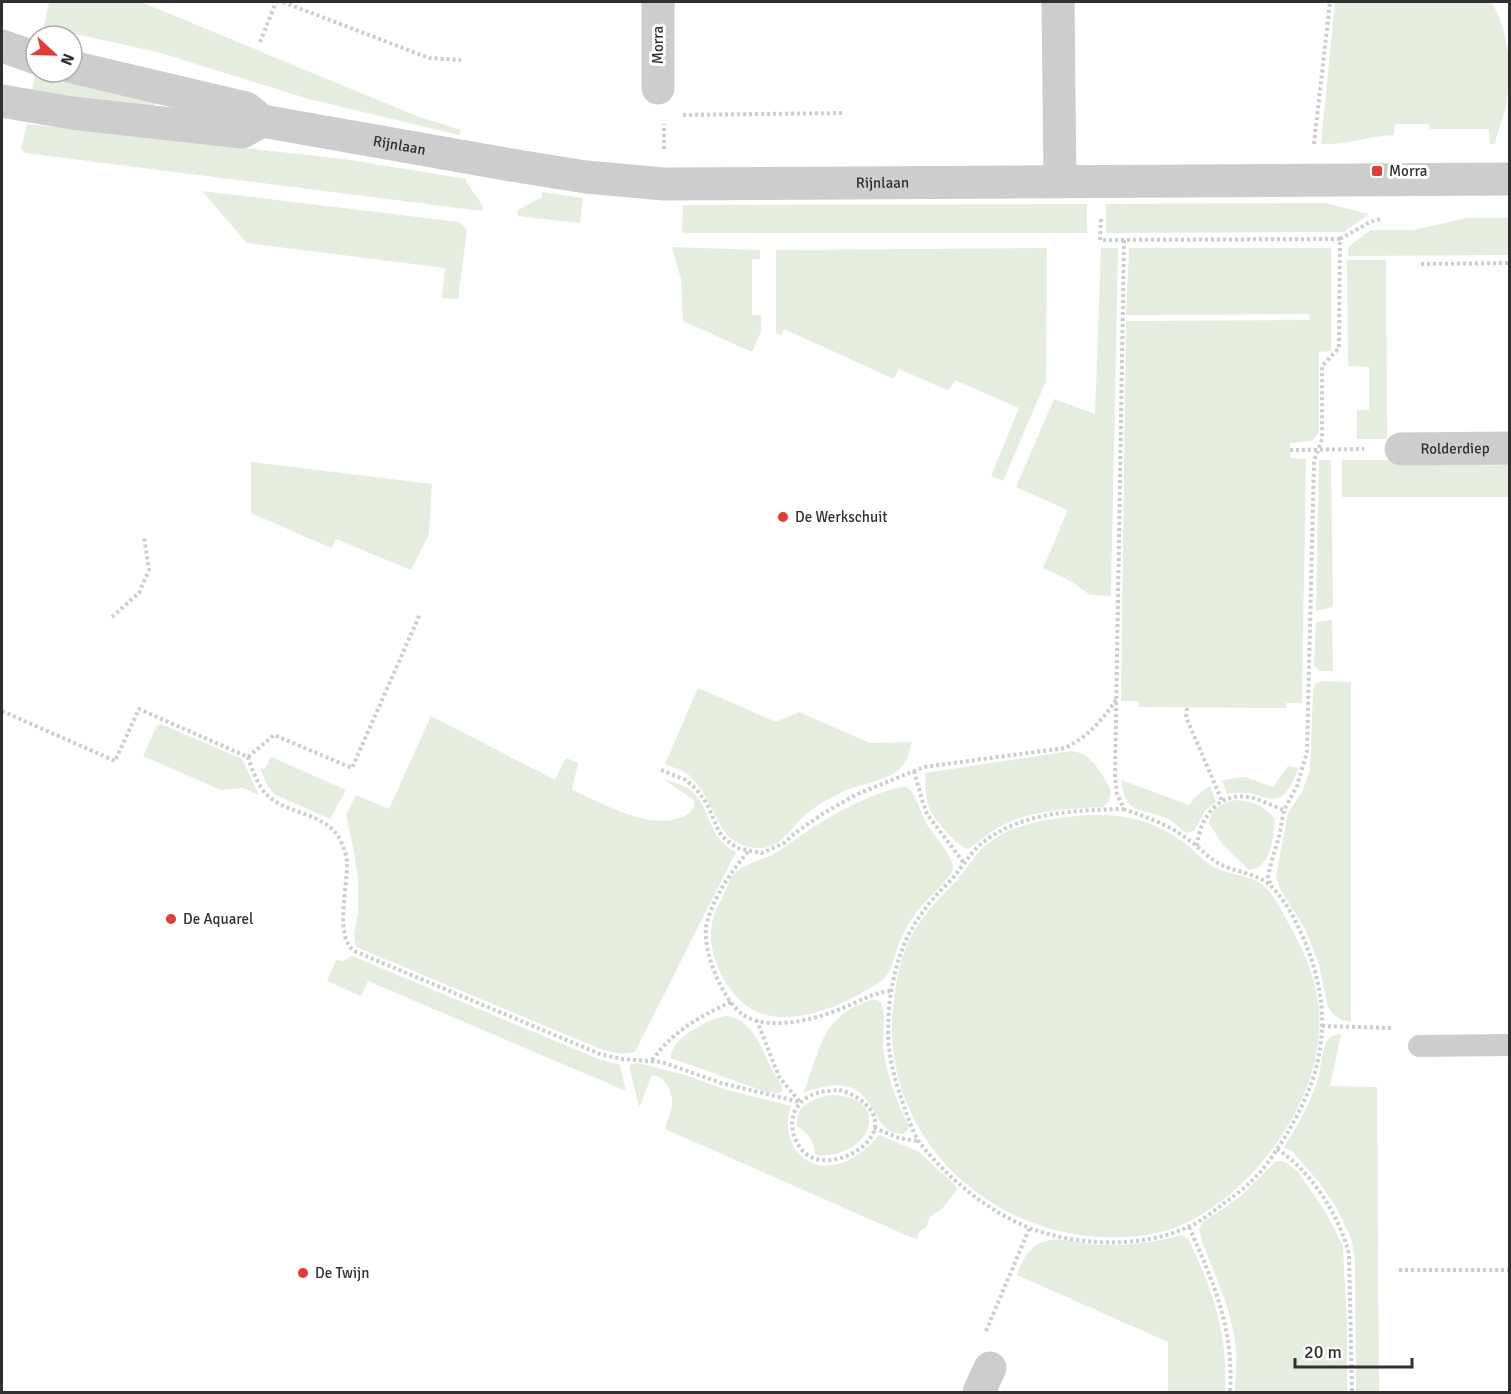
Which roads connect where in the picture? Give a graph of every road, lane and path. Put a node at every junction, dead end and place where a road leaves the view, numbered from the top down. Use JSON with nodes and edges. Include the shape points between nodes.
{"nodes":[{"id":1,"x":276,"y":2,"type":"edge"},
{"id":2,"x":283,"y":2,"type":"edge"},
{"id":3,"x":658,"y":2,"type":"edge"},
{"id":4,"x":1058,"y":2,"type":"edge"},
{"id":5,"x":1330,"y":2,"type":"edge"},
{"id":6,"x":260,"y":42,"type":"dead end"},
{"id":7,"x":2,"y":46,"type":"edge"},
{"id":8,"x":24,"y":54,"type":"edge"},
{"id":9,"x":461,"y":60,"type":"dead end"},
{"id":10,"x":84,"y":70,"type":"edge"},
{"id":11,"x":2,"y":100,"type":"edge"},
{"id":12,"x":661,"y":101,"type":"junction"},
{"id":13,"x":842,"y":113,"type":"dead end"},
{"id":14,"x":262,"y":121,"type":"junction"},
{"id":15,"x":1509,"y":179,"type":"edge"},
{"id":16,"x":1310,"y":180,"type":"junction"},
{"id":17,"x":1060,"y":182,"type":"junction"},
{"id":18,"x":1102,"y":182,"type":"junction"},
{"id":19,"x":664,"y":184,"type":"junction"},
{"id":20,"x":1124,"y":240,"type":"junction"},
{"id":21,"x":1509,"y":263,"type":"edge"},
{"id":22,"x":1421,"y":264,"type":"dead end"},
{"id":23,"x":1509,"y":448,"type":"edge"},
{"id":24,"x":1401,"y":449,"type":"joint"},
{"id":25,"x":1290,"y":450,"type":"dead end"},
{"id":26,"x":1318,"y":450,"type":"junction"},
{"id":27,"x":144,"y":537,"type":"dead end"},
{"id":28,"x":420,"y":614,"type":"dead end"},
{"id":29,"x":112,"y":617,"type":"dead end"},
{"id":30,"x":1116,"y":700,"type":"junction"},
{"id":31,"x":1187,"y":708,"type":"dead end"},
{"id":32,"x":2,"y":711,"type":"edge"},
{"id":33,"x":248,"y":757,"type":"junction"},
{"id":34,"x":661,"y":770,"type":"dead end"},
{"id":35,"x":914,"y":771,"type":"junction"},
{"id":36,"x":1222,"y":801,"type":"junction"},
{"id":37,"x":1124,"y":809,"type":"junction"},
{"id":38,"x":1284,"y":810,"type":"junction"},
{"id":39,"x":1197,"y":847,"type":"junction"},
{"id":40,"x":748,"y":852,"type":"junction"},
{"id":41,"x":964,"y":863,"type":"junction"},
{"id":42,"x":1271,"y":885,"type":"junction"},
{"id":43,"x":891,"y":990,"type":"junction"},
{"id":44,"x":731,"y":1002,"type":"junction"},
{"id":45,"x":757,"y":1021,"type":"junction"},
{"id":46,"x":1322,"y":1026,"type":"junction"},
{"id":47,"x":1509,"y":1045,"type":"edge"},
{"id":48,"x":1419,"y":1046,"type":"joint"},
{"id":49,"x":652,"y":1060,"type":"junction"},
{"id":50,"x":800,"y":1102,"type":"junction"},
{"id":51,"x":874,"y":1128,"type":"junction"},
{"id":52,"x":918,"y":1141,"type":"junction"},
{"id":53,"x":1277,"y":1149,"type":"junction"},
{"id":54,"x":1030,"y":1227,"type":"junction"},
{"id":55,"x":1189,"y":1227,"type":"junction"},
{"id":56,"x":1399,"y":1270,"type":"dead end"},
{"id":57,"x":1509,"y":1270,"type":"edge"},
{"id":58,"x":985,"y":1380,"type":"edge"},
{"id":59,"x":1230,"y":1392,"type":"edge"},
{"id":60,"x":1352,"y":1392,"type":"edge"}],
"edges":[{"from":1,"to":6,"type":"path"},
{"from":2,"to":9,"type":"path","via":[[429,58]]},
{"from":3,"to":12,"type":"street","name":"Morra"},
{"from":4,"to":17,"type":"street"},
{"from":5,"to":16,"type":"path"},
{"from":7,"to":8,"type":"street"},
{"from":10,"to":14,"type":"street","name":"Rijnlaan","via":[[246,108]]},
{"from":11,"to":14,"type":"street","via":[[72,113],[242,132]]},
{"from":12,"to":13,"type":"path"},
{"from":12,"to":19,"type":"path"},
{"from":14,"to":19,"type":"street","name":"Rijnlaan","via":[[586,177]]},
{"from":15,"to":16,"type":"street","name":"Rijnlaan"},
{"from":16,"to":18,"type":"street","name":"Rijnlaan"},
{"from":17,"to":18,"type":"street","name":"Rijnlaan"},
{"from":17,"to":19,"type":"street","name":"Rijnlaan"},
{"from":18,"to":20,"type":"path","via":[[1100,240]]},
{"from":20,"to":26,"type":"path","via":[[1340,239],[1339,348],[1322,366],[1322,439]]},
{"from":20,"to":30,"type":"path"},
{"from":21,"to":22,"type":"path"},
{"from":23,"to":24,"type":"street","name":"Rolderdiep"},
{"from":24,"to":26,"type":"path"},
{"from":25,"to":26,"type":"path"},
{"from":26,"to":38,"type":"path","via":[[1314,461],[1307,752],[1297,786]]},
{"from":27,"to":29,"type":"path","via":[[149,570],[139,593]]},
{"from":28,"to":33,"type":"path","via":[[352,768],[274,735]]},
{"from":30,"to":35,"type":"path","via":[[1091,731],[1065,748]]},
{"from":30,"to":37,"type":"path","via":[[1114,777]]},
{"from":31,"to":36,"type":"path","via":[[1186,717]]},
{"from":32,"to":33,"type":"path","via":[[115,761],[139,709]]},
{"from":33,"to":49,"type":"path","via":[[267,796],[327,825],[338,836],[347,859],[343,933],[347,946],[600,1054]]},
{"from":34,"to":40,"type":"path","via":[[686,780],[697,790],[719,832]]},
{"from":35,"to":40,"type":"path","via":[[855,795],[774,849]]},
{"from":35,"to":41,"type":"path","via":[[927,814]]},
{"from":36,"to":38,"type":"path","via":[[1247,797]]},
{"from":36,"to":39,"type":"path","via":[[1205,818]]},
{"from":37,"to":39,"type":"path","via":[[1165,824]]},
{"from":37,"to":41,"type":"path","via":[[1057,814],[1014,824],[991,836]]},
{"from":38,"to":42,"type":"path","via":[[1268,878]]},
{"from":39,"to":42,"type":"path","via":[[1217,863]]},
{"from":40,"to":44,"type":"path","via":[[732,869],[706,928],[708,954]]},
{"from":41,"to":43,"type":"path","via":[[914,922]]},
{"from":42,"to":46,"type":"path","via":[[1286,904],[1317,974]]},
{"from":43,"to":45,"type":"path","via":[[813,1018]]},
{"from":43,"to":52,"type":"path","via":[[889,1053],[895,1082]]},
{"from":44,"to":45,"type":"path","via":[[742,1014]]},
{"from":44,"to":49,"type":"path","via":[[682,1029]]},
{"from":45,"to":50,"type":"path","via":[[779,1077]]},
{"from":46,"to":48,"type":"path","via":[[1407,1028]]},
{"from":46,"to":53,"type":"path","via":[[1313,1079]]},
{"from":47,"to":48,"type":"lane"},
{"from":49,"to":50,"type":"path"},
{"from":50,"to":51,"type":"path","via":[[824,1091],[849,1092],[868,1107]]},
{"from":50,"to":51,"type":"path","via":[[791,1123],[793,1134],[805,1154],[816,1160],[843,1158],[865,1143]]},
{"from":51,"to":52,"type":"path"},
{"from":52,"to":54,"type":"path","via":[[956,1181],[1004,1215]]},
{"from":53,"to":55,"type":"path","via":[[1242,1190]]},
{"from":53,"to":60,"type":"path","via":[[1304,1172],[1345,1236],[1349,1254]]},
{"from":54,"to":55,"type":"path","via":[[1071,1238],[1113,1242],[1163,1236]]},
{"from":54,"to":58,"type":"path","via":[[977,1350]]},
{"from":55,"to":59,"type":"path","via":[[1225,1320],[1231,1352]]},
{"from":56,"to":57,"type":"path"}]}
